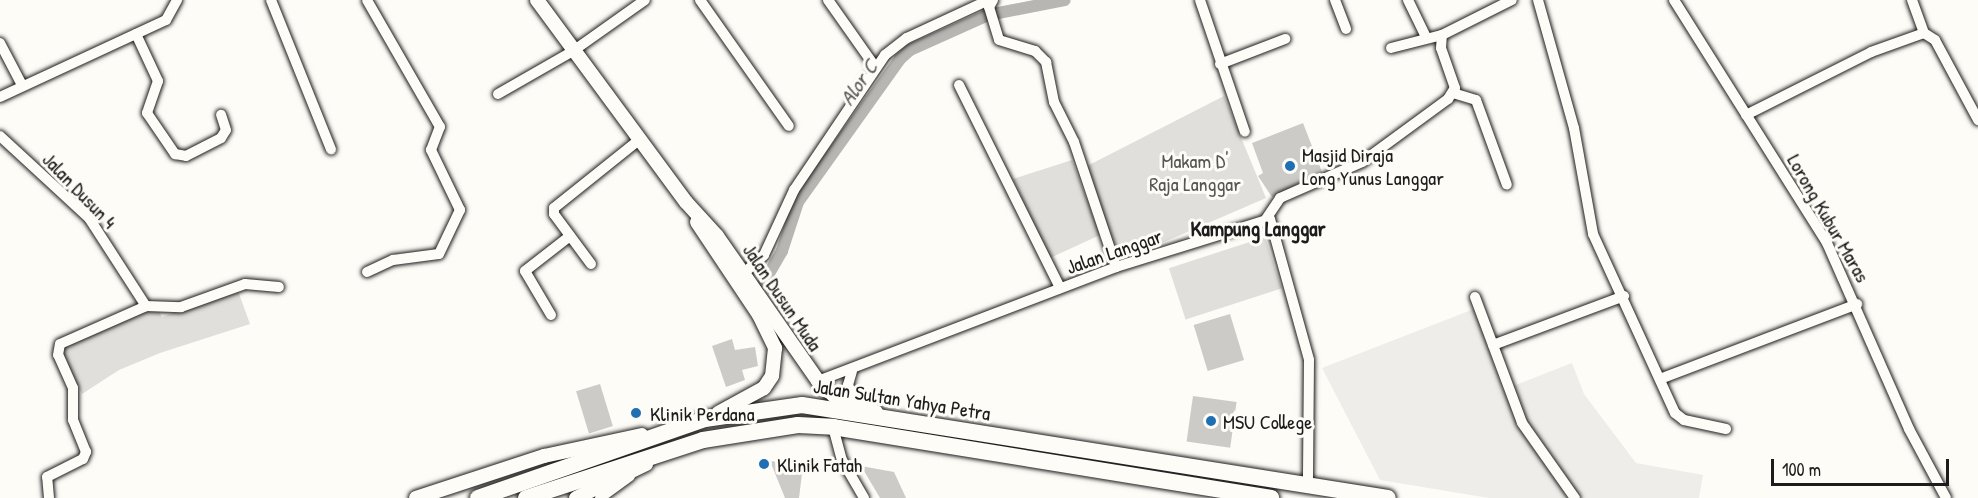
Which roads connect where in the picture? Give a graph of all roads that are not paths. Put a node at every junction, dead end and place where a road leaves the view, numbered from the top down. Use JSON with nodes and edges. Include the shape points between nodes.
{"nodes":[{"id":1,"x":177,"y":0,"type":"edge"},
{"id":2,"x":271,"y":0,"type":"edge"},
{"id":3,"x":368,"y":0,"type":"edge"},
{"id":4,"x":537,"y":0,"type":"edge"},
{"id":5,"x":645,"y":0,"type":"edge"},
{"id":6,"x":700,"y":0,"type":"edge"},
{"id":7,"x":828,"y":0,"type":"edge"},
{"id":8,"x":1200,"y":0,"type":"edge"},
{"id":9,"x":1335,"y":0,"type":"edge"},
{"id":10,"x":1408,"y":0,"type":"edge"},
{"id":11,"x":1512,"y":0,"type":"edge"},
{"id":12,"x":1538,"y":0,"type":"edge"},
{"id":13,"x":1674,"y":0,"type":"edge"},
{"id":14,"x":1912,"y":0,"type":"edge"},
{"id":15,"x":990,"y":2,"type":"edge"},
{"id":16,"x":1346,"y":29,"type":"dead end"},
{"id":17,"x":1924,"y":33,"type":"junction"},
{"id":18,"x":136,"y":34,"type":"junction"},
{"id":19,"x":1442,"y":35,"type":"junction"},
{"id":20,"x":1426,"y":37,"type":"junction"},
{"id":21,"x":1285,"y":39,"type":"dead end"},
{"id":22,"x":0,"y":44,"type":"edge"},
{"id":23,"x":1391,"y":48,"type":"dead end"},
{"id":24,"x":573,"y":51,"type":"junction"},
{"id":25,"x":1220,"y":64,"type":"junction"},
{"id":26,"x":876,"y":68,"type":"junction"},
{"id":27,"x":22,"y":85,"type":"junction"},
{"id":28,"x":959,"y":85,"type":"dead end"},
{"id":29,"x":1453,"y":93,"type":"junction"},
{"id":30,"x":498,"y":94,"type":"dead end"},
{"id":31,"x":0,"y":97,"type":"edge"},
{"id":32,"x":221,"y":115,"type":"dead end"},
{"id":33,"x":1746,"y":115,"type":"junction"},
{"id":34,"x":1977,"y":115,"type":"edge"},
{"id":35,"x":789,"y":126,"type":"dead end"},
{"id":36,"x":1245,"y":132,"type":"dead end"},
{"id":37,"x":0,"y":136,"type":"edge"},
{"id":38,"x":639,"y":140,"type":"junction"},
{"id":39,"x":331,"y":149,"type":"dead end"},
{"id":40,"x":1507,"y":185,"type":"dead end"},
{"id":41,"x":686,"y":202,"type":"junction"},
{"id":42,"x":1266,"y":219,"type":"junction"},
{"id":43,"x":570,"y":236,"type":"junction"},
{"id":44,"x":591,"y":264,"type":"dead end"},
{"id":45,"x":1116,"y":267,"type":"junction"},
{"id":46,"x":367,"y":272,"type":"dead end"},
{"id":47,"x":744,"y":273,"type":"junction"},
{"id":48,"x":279,"y":287,"type":"dead end"},
{"id":49,"x":1060,"y":288,"type":"junction"},
{"id":50,"x":1624,"y":296,"type":"junction"},
{"id":51,"x":1475,"y":297,"type":"dead end"},
{"id":52,"x":1857,"y":304,"type":"junction"},
{"id":53,"x":146,"y":306,"type":"junction"},
{"id":54,"x":551,"y":315,"type":"dead end"},
{"id":55,"x":1493,"y":345,"type":"junction"},
{"id":56,"x":852,"y":371,"type":"junction"},
{"id":57,"x":1660,"y":379,"type":"junction"},
{"id":58,"x":818,"y":381,"type":"junction"},
{"id":59,"x":858,"y":406,"type":"junction"},
{"id":60,"x":890,"y":417,"type":"junction"},
{"id":61,"x":705,"y":419,"type":"junction"},
{"id":62,"x":689,"y":424,"type":"junction"},
{"id":63,"x":833,"y":427,"type":"junction"},
{"id":64,"x":1726,"y":429,"type":"dead end"},
{"id":65,"x":669,"y":452,"type":"junction"},
{"id":66,"x":647,"y":463,"type":"junction"},
{"id":67,"x":545,"y":482,"type":"junction"},
{"id":68,"x":1308,"y":486,"type":"junction"},
{"id":69,"x":1245,"y":496,"type":"edge"},
{"id":70,"x":49,"y":498,"type":"edge"},
{"id":71,"x":416,"y":498,"type":"edge"},
{"id":72,"x":478,"y":498,"type":"edge"},
{"id":73,"x":526,"y":498,"type":"edge"},
{"id":74,"x":576,"y":498,"type":"edge"},
{"id":75,"x":600,"y":498,"type":"edge"},
{"id":76,"x":864,"y":498,"type":"edge"},
{"id":77,"x":1271,"y":498,"type":"edge"},
{"id":78,"x":1388,"y":498,"type":"edge"},
{"id":79,"x":1575,"y":498,"type":"edge"},
{"id":80,"x":1946,"y":498,"type":"edge"}],
"edges":[{"from":1,"to":18,"type":"street","via":[[166,20]]},
{"from":2,"to":39,"type":"street"},
{"from":3,"to":46,"type":"street","via":[[440,127],[430,150],[460,210],[439,254],[393,260]]},
{"from":4,"to":24,"type":"main road","name":"Jalan Dusun Muda"},
{"from":5,"to":24,"type":"street"},
{"from":6,"to":35,"type":"street"},
{"from":7,"to":26,"type":"street"},
{"from":8,"to":25,"type":"street"},
{"from":9,"to":16,"type":"street"},
{"from":10,"to":20,"type":"street"},
{"from":11,"to":19,"type":"street"},
{"from":12,"to":50,"type":"street","via":[[1574,128],[1593,234]]},
{"from":13,"to":33,"type":"street","name":"Lorong Kubur Maras"},
{"from":14,"to":17,"type":"street"},
{"from":15,"to":26,"type":"street","via":[[899,43]]},
{"from":15,"to":45,"type":"street","via":[[1001,42],[1035,51],[1046,62],[1054,102],[1074,142]]},
{"from":17,"to":33,"type":"street","via":[[1871,52]]},
{"from":17,"to":34,"type":"street","via":[[1935,40]]},
{"from":18,"to":27,"type":"street"},
{"from":18,"to":32,"type":"street","via":[[158,81],[147,114],[175,154],[186,156],[221,138],[226,130]]},
{"from":19,"to":20,"type":"street"},
{"from":19,"to":29,"type":"street"},
{"from":20,"to":23,"type":"street"},
{"from":21,"to":25,"type":"street"},
{"from":22,"to":27,"type":"street"},
{"from":24,"to":30,"type":"street"},
{"from":24,"to":38,"type":"main road","name":"Jalan Dusun Muda"},
{"from":25,"to":36,"type":"street"},
{"from":26,"to":47,"type":"street","via":[[794,190],[775,238]]},
{"from":27,"to":31,"type":"street"},
{"from":28,"to":49,"type":"street"},
{"from":29,"to":40,"type":"street","via":[[1476,100]]},
{"from":29,"to":42,"type":"street","via":[[1362,162],[1280,198]]},
{"from":33,"to":52,"type":"street","name":"Lorong Kubur Maras","via":[[1827,243]]},
{"from":37,"to":53,"type":"street","name":"Jalan Dusun 4","via":[[89,218]]},
{"from":38,"to":41,"type":"main road","name":"Jalan Dusun Muda"},
{"from":38,"to":43,"type":"street","via":[[554,208]]},
{"from":41,"to":47,"type":"main road","name":"Jalan Dusun Muda"},
{"from":41,"to":61,"type":"main road","name":"Jalan Dusun Muda","via":[[759,315],[775,348],[772,376],[764,388],[753,398]]},
{"from":42,"to":45,"type":"street","name":"Jalan Langgar","via":[[1130,266]]},
{"from":42,"to":68,"type":"street","via":[[1276,227],[1309,360]]},
{"from":43,"to":44,"type":"street"},
{"from":43,"to":54,"type":"street","via":[[525,271]]},
{"from":45,"to":49,"type":"street","name":"Jalan Langgar"},
{"from":47,"to":58,"type":"main road","name":"Jalan Dusun Muda"},
{"from":48,"to":53,"type":"street","via":[[244,284],[181,307]]},
{"from":49,"to":56,"type":"street","name":"Jalan Langgar"},
{"from":50,"to":55,"type":"street"},
{"from":50,"to":57,"type":"street"},
{"from":51,"to":55,"type":"street"},
{"from":52,"to":57,"type":"street"},
{"from":52,"to":80,"type":"street","name":"Lorong Kubur Maras","via":[[1909,429]]},
{"from":53,"to":70,"type":"street","via":[[58,347],[73,388],[73,420],[86,452],[83,459],[47,477]]},
{"from":55,"to":79,"type":"street","via":[[1524,427]]},
{"from":56,"to":58,"type":"street","name":"Jalan Langgar"},
{"from":56,"to":59,"type":"street","via":[[848,385]]},
{"from":57,"to":64,"type":"street","via":[[1681,419]]},
{"from":58,"to":59,"type":"main road","name":"Jalan Dusun Muda","via":[[834,396]]},
{"from":59,"to":60,"type":"main road","name":"Jalan Dusun Muda"},
{"from":60,"to":61,"type":"highway","name":"Jalan Sultan Yahya Petra","via":[[802,405]]},
{"from":60,"to":68,"type":"highway","name":"Jalan Sultan Yahya Petra"},
{"from":61,"to":62,"type":"highway","name":"Jalan Sultan Yahya Petra"},
{"from":62,"to":67,"type":"highway"},
{"from":62,"to":71,"type":"main road","name":"Jalan Sultan Yahya Petra","via":[[544,456]]},
{"from":63,"to":65,"type":"highway","name":"Jalan Sultan Yahya Petra","via":[[764,427]]},
{"from":63,"to":69,"type":"highway","name":"Jalan Sultan Yahya Petra"},
{"from":63,"to":76,"type":"street","via":[[842,460]]},
{"from":65,"to":66,"type":"main road","name":"Jalan Sultan Yahya Petra"},
{"from":65,"to":67,"type":"highway"},
{"from":66,"to":74,"type":"main road","name":"Jalan Sultan Yahya Petra"},
{"from":66,"to":75,"type":"street"},
{"from":67,"to":72,"type":"highway"},
{"from":67,"to":73,"type":"highway"},
{"from":68,"to":78,"type":"highway","name":"Jalan Sultan Yahya Petra"},
{"from":69,"to":77,"type":"highway","name":"Jalan Sultan Yahya Petra"}]}
